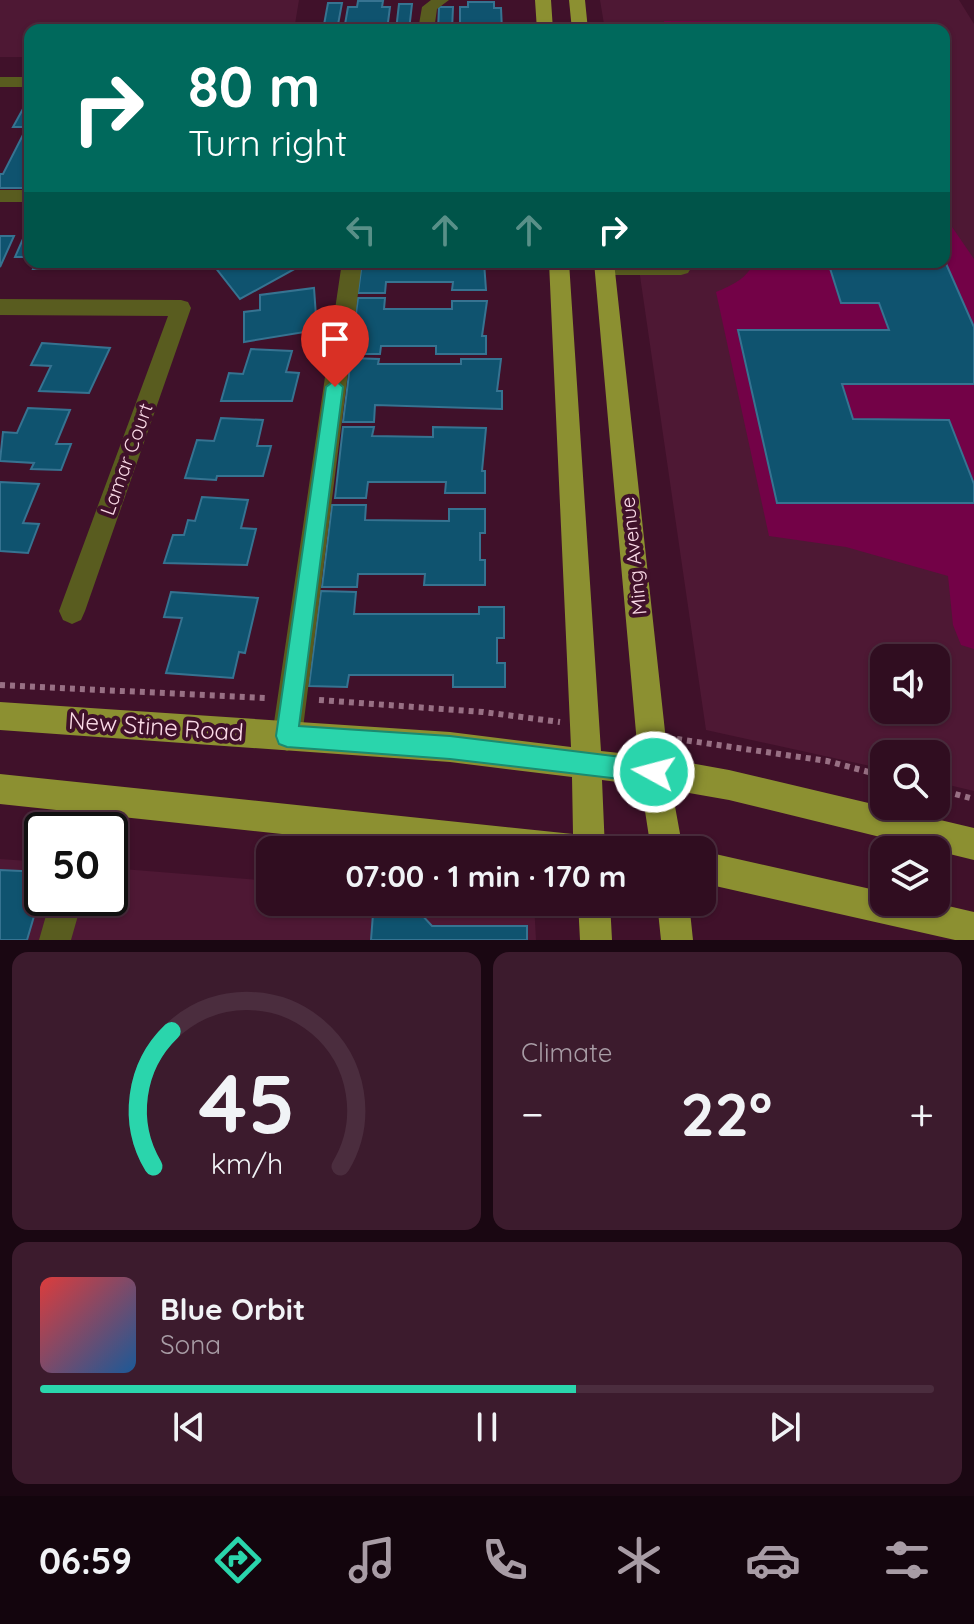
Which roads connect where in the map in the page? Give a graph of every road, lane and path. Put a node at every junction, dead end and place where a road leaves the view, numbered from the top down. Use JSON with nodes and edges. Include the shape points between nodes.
{"nodes":[{"id":1,"x":441,"y":0,"type":"edge"},
{"id":2,"x":543,"y":0,"type":"edge"},
{"id":3,"x":577,"y":0,"type":"edge"},
{"id":4,"x":427,"y":24,"type":"edge"},
{"id":5,"x":545,"y":24,"type":"edge"},
{"id":6,"x":579,"y":24,"type":"edge"},
{"id":7,"x":24,"y":83,"type":"edge"},
{"id":8,"x":1,"y":85,"type":"edge"},
{"id":9,"x":0,"y":196,"type":"edge"},
{"id":10,"x":24,"y":196,"type":"edge"},
{"id":11,"x":351,"y":268,"type":"edge"},
{"id":12,"x":559,"y":268,"type":"edge"},
{"id":13,"x":604,"y":268,"type":"edge"},
{"id":14,"x":0,"y":307,"type":"edge"},
{"id":15,"x":72,"y":611,"type":"dead end"},
{"id":16,"x":0,"y":716,"type":"edge"},
{"id":17,"x":287,"y":736,"type":"junction"},
{"id":18,"x":587,"y":764,"type":"junction"},
{"id":19,"x":654,"y":772,"type":"junction"},
{"id":20,"x":0,"y":789,"type":"edge"},
{"id":21,"x":950,"y":793,"type":"edge"},
{"id":22,"x":95,"y":799,"type":"junction"},
{"id":23,"x":974,"y":799,"type":"edge"},
{"id":24,"x":91,"y":812,"type":"edge"},
{"id":25,"x":445,"y":836,"type":"edge"},
{"id":26,"x":589,"y":836,"type":"edge"},
{"id":27,"x":665,"y":836,"type":"edge"},
{"id":28,"x":974,"y":844,"type":"edge"},
{"id":29,"x":716,"y":870,"type":"edge"},
{"id":30,"x":62,"y":916,"type":"edge"},
{"id":31,"x":595,"y":916,"type":"edge"},
{"id":32,"x":674,"y":916,"type":"edge"},
{"id":33,"x":974,"y":928,"type":"edge"},
{"id":34,"x":55,"y":940,"type":"edge"},
{"id":35,"x":596,"y":940,"type":"edge"},
{"id":36,"x":677,"y":940,"type":"edge"}],
"edges":[{"from":1,"to":4,"type":"street","via":[[430,7]]},
{"from":2,"to":5,"type":"main road"},
{"from":3,"to":6,"type":"main road"},
{"from":7,"to":8,"type":"street"},
{"from":9,"to":10,"type":"street"},
{"from":11,"to":17,"type":"street"},
{"from":12,"to":18,"type":"main road"},
{"from":13,"to":19,"type":"main road","name":"Ming Avenue"},
{"from":14,"to":15,"type":"street","name":"Lamar Court","via":[[181,308]]},
{"from":16,"to":17,"type":"main road","name":"New Stine Road"},
{"from":17,"to":18,"type":"main road","name":"New Stine Road","via":[[450,747]]},
{"from":18,"to":19,"type":"main road","name":"New Stine Road"},
{"from":18,"to":26,"type":"main road"},
{"from":19,"to":27,"type":"main road","name":"Ming Avenue"},
{"from":19,"to":28,"type":"main road","name":"New Stine Road"},
{"from":20,"to":22,"type":"main road"},
{"from":21,"to":23,"type":"path"},
{"from":22,"to":24,"type":"street"},
{"from":22,"to":25,"type":"main road"},
{"from":29,"to":33,"type":"main road"},
{"from":30,"to":34,"type":"street"},
{"from":31,"to":35,"type":"main road"},
{"from":32,"to":36,"type":"main road"}]}
